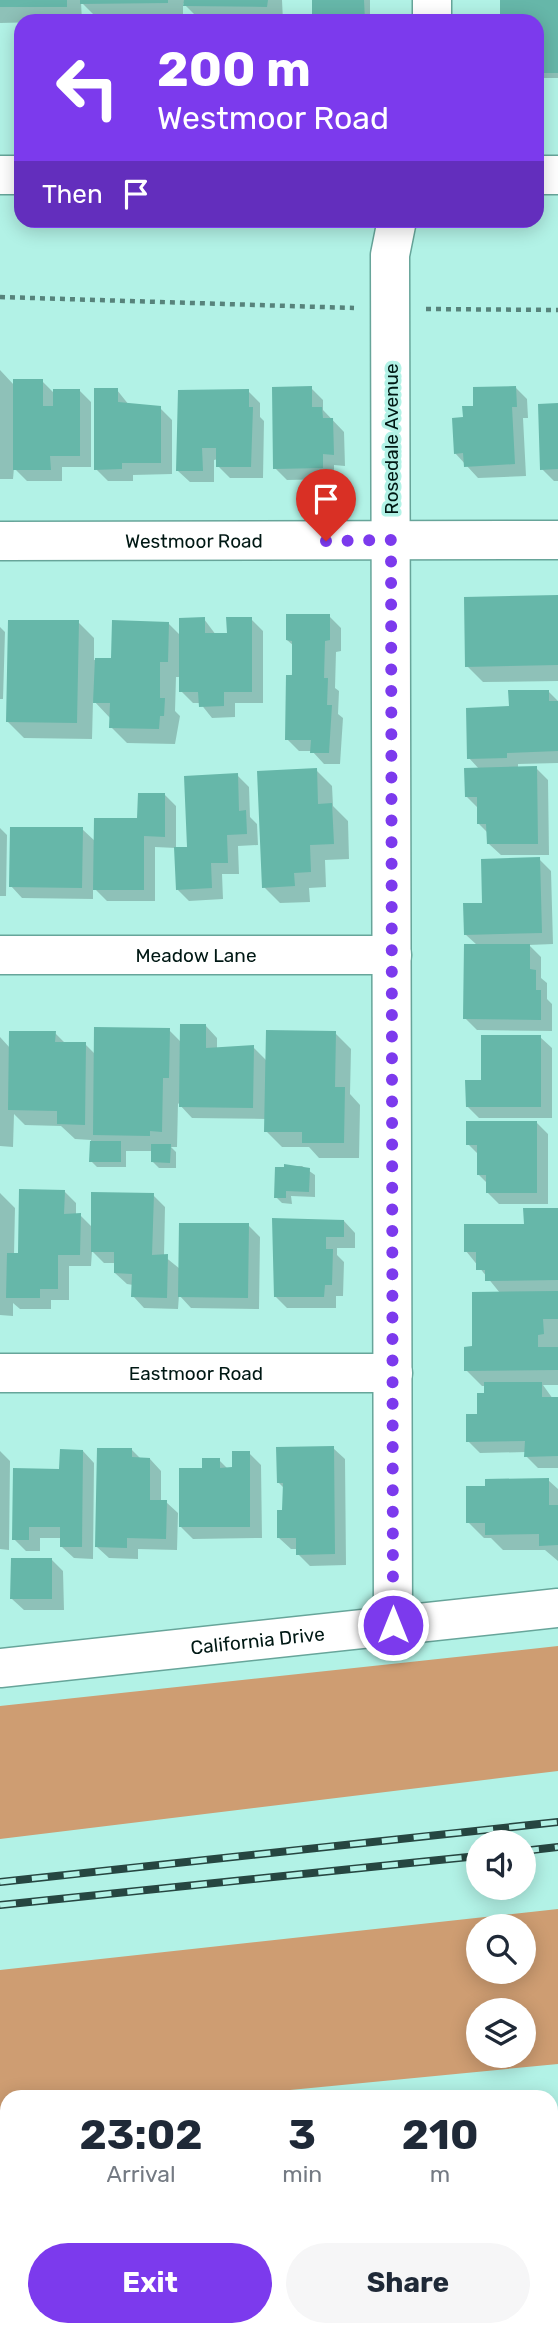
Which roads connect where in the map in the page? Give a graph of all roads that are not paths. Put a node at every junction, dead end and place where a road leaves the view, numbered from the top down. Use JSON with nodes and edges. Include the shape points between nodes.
{"nodes":[{"id":1,"x":395,"y":228,"type":"edge"},
{"id":2,"x":391,"y":540,"type":"junction"},
{"id":3,"x":558,"y":540,"type":"edge"},
{"id":4,"x":0,"y":541,"type":"edge"},
{"id":5,"x":0,"y":955,"type":"edge"},
{"id":6,"x":392,"y":955,"type":"junction"},
{"id":7,"x":0,"y":1373,"type":"edge"},
{"id":8,"x":393,"y":1373,"type":"junction"},
{"id":9,"x":558,"y":1608,"type":"edge"},
{"id":10,"x":393,"y":1625,"type":"junction"},
{"id":11,"x":0,"y":1668,"type":"edge"}],
"edges":[{"from":1,"to":2,"type":"street","name":"Rosedale Avenue","via":[[390,255]]},
{"from":2,"to":3,"type":"street","name":"Westmoor Road"},
{"from":2,"to":4,"type":"street","name":"Westmoor Road"},
{"from":2,"to":6,"type":"street","name":"Rosedale Avenue"},
{"from":5,"to":6,"type":"street","name":"Meadow Lane"},
{"from":6,"to":8,"type":"street","name":"Rosedale Avenue"},
{"from":7,"to":8,"type":"street","name":"Eastmoor Road"},
{"from":8,"to":10,"type":"street","name":"Rosedale Avenue"},
{"from":9,"to":10,"type":"street","name":"California Drive"},
{"from":10,"to":11,"type":"street","name":"California Drive"}]}
